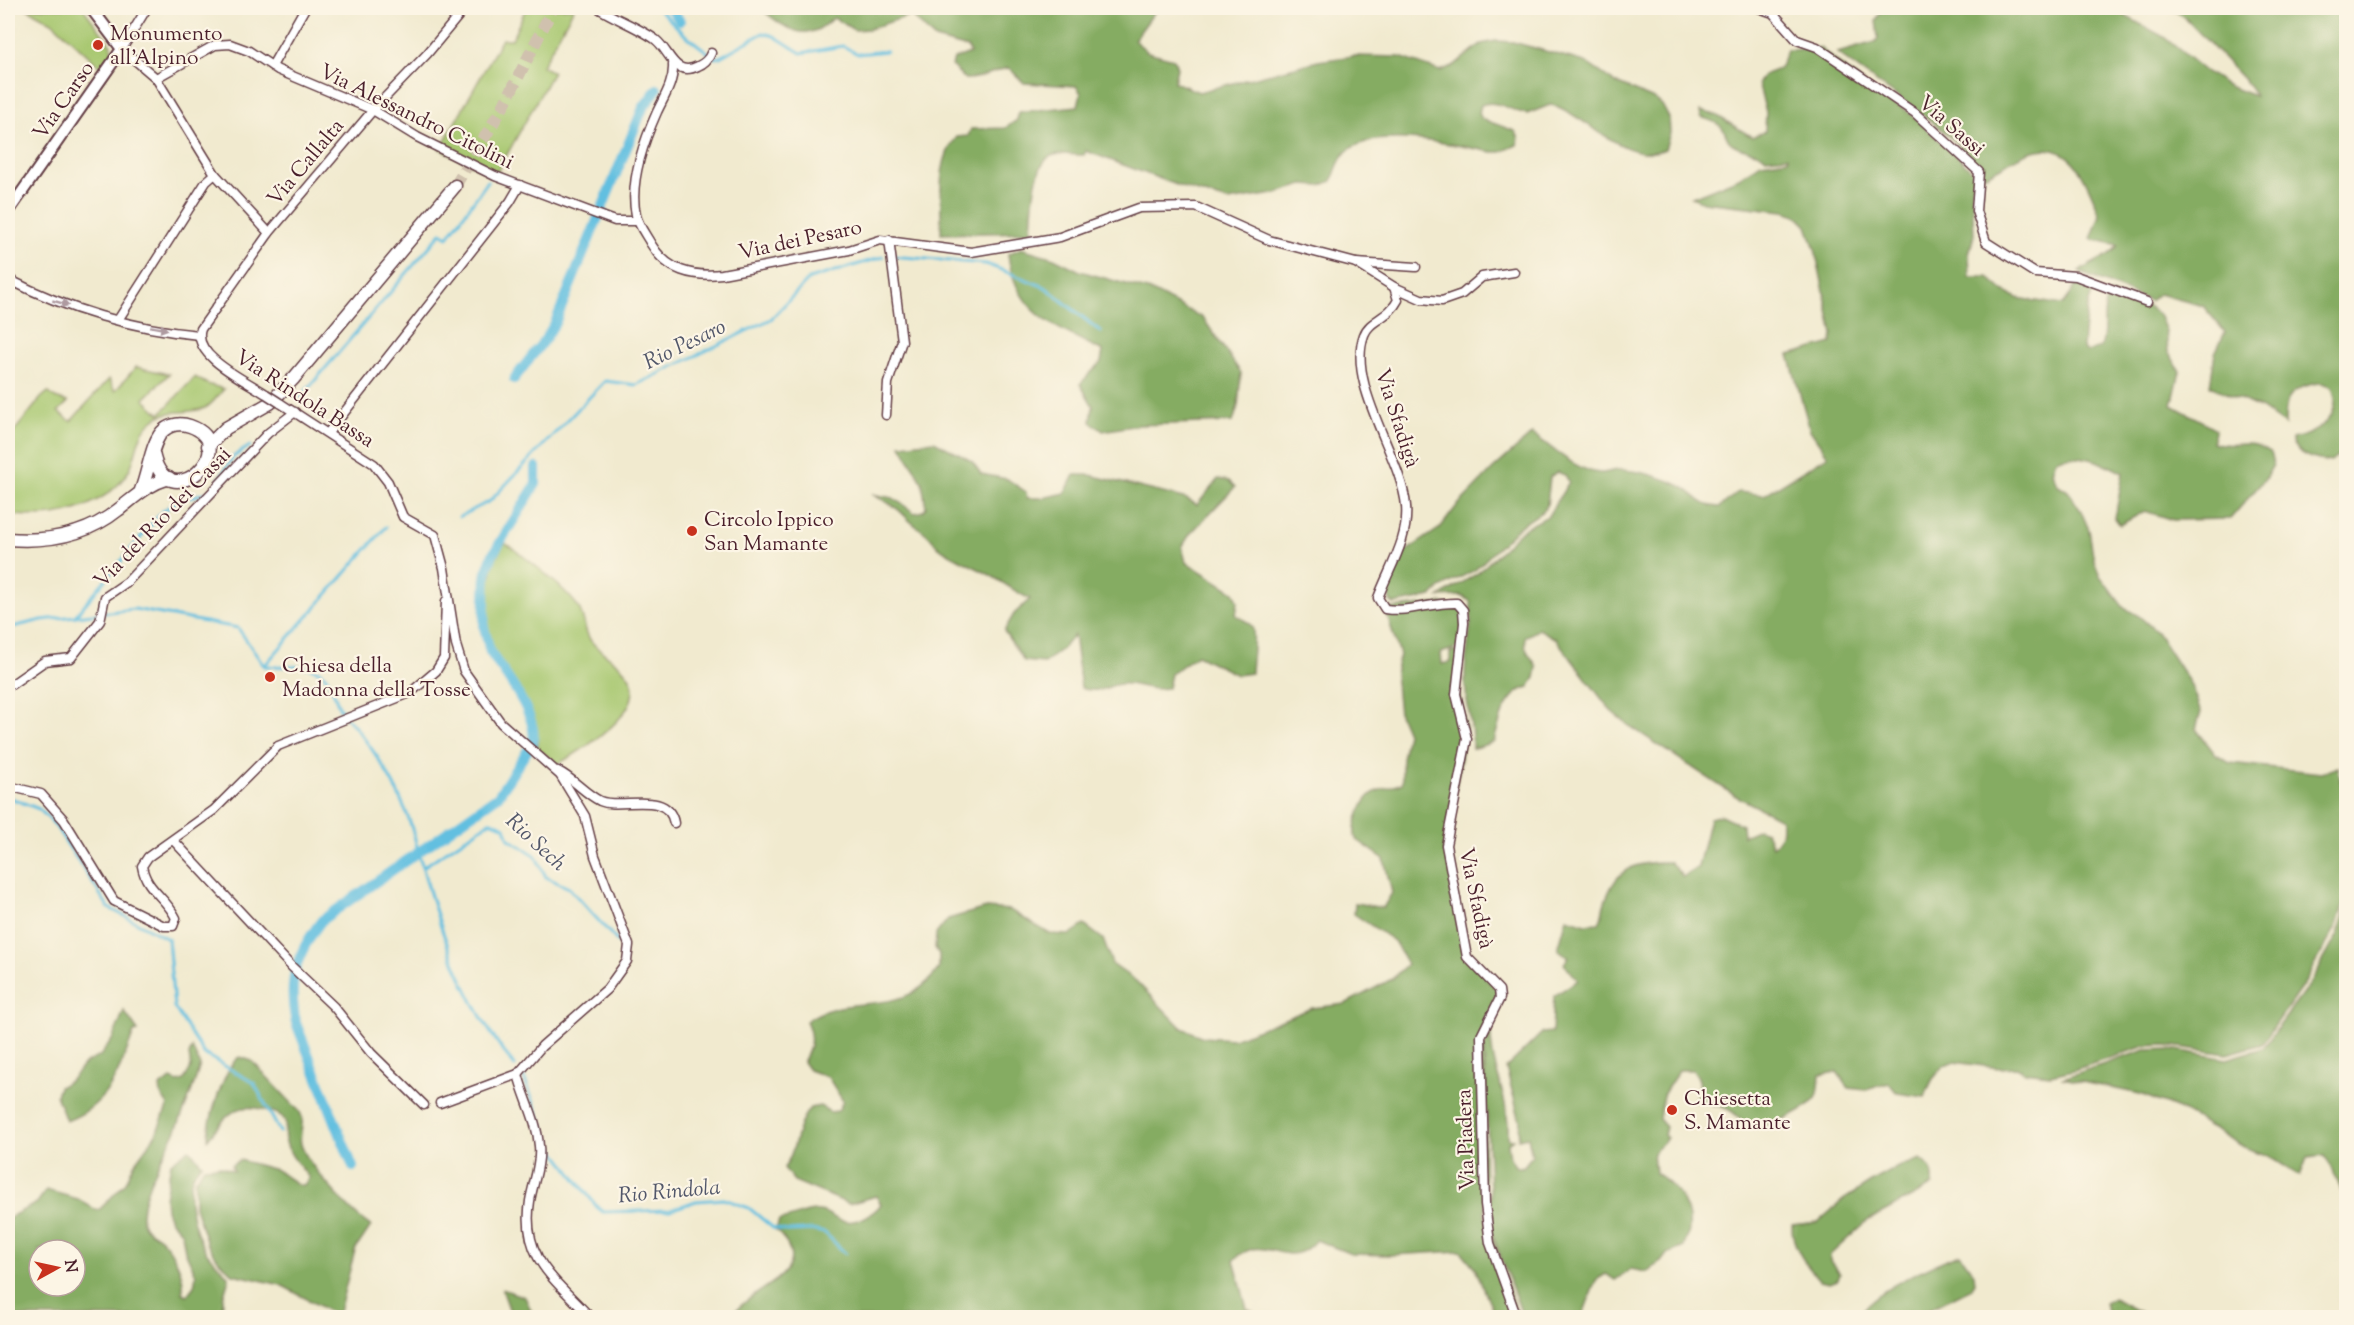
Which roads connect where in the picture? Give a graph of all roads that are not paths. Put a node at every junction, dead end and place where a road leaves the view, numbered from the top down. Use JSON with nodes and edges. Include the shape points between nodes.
{"nodes":[{"id":1,"x":91,"y":8,"type":"edge"},
{"id":2,"x":147,"y":8,"type":"edge"},
{"id":3,"x":305,"y":8,"type":"edge"},
{"id":4,"x":465,"y":8,"type":"edge"},
{"id":5,"x":598,"y":8,"type":"edge"},
{"id":6,"x":1759,"y":8,"type":"edge"},
{"id":7,"x":122,"y":49,"type":"junction"},
{"id":8,"x":710,"y":55,"type":"dead end"},
{"id":9,"x":673,"y":65,"type":"junction"},
{"id":10,"x":272,"y":66,"type":"junction"},
{"id":11,"x":156,"y":78,"type":"junction"},
{"id":12,"x":373,"y":110,"type":"junction"},
{"id":13,"x":215,"y":174,"type":"junction"},
{"id":14,"x":520,"y":185,"type":"junction"},
{"id":15,"x":455,"y":186,"type":"tunnel mouth"},
{"id":16,"x":8,"y":212,"type":"edge"},
{"id":17,"x":637,"y":221,"type":"junction"},
{"id":18,"x":268,"y":233,"type":"junction"},
{"id":19,"x":889,"y":240,"type":"junction"},
{"id":20,"x":1356,"y":263,"type":"junction"},
{"id":21,"x":1416,"y":267,"type":"dead end"},
{"id":22,"x":1514,"y":272,"type":"dead end"},
{"id":23,"x":8,"y":279,"type":"edge"},
{"id":24,"x":1394,"y":287,"type":"junction"},
{"id":25,"x":2147,"y":302,"type":"dead end"},
{"id":26,"x":118,"y":320,"type":"junction"},
{"id":27,"x":199,"y":335,"type":"junction"},
{"id":28,"x":295,"y":412,"type":"junction"},
{"id":29,"x":886,"y":415,"type":"dead end"},
{"id":30,"x":226,"y":428,"type":"junction"},
{"id":31,"x":200,"y":431,"type":"junction"},
{"id":32,"x":328,"y":434,"type":"junction"},
{"id":33,"x":208,"y":446,"type":"junction"},
{"id":34,"x":153,"y":453,"type":"junction"},
{"id":35,"x":169,"y":477,"type":"junction"},
{"id":36,"x":141,"y":490,"type":"junction"},
{"id":37,"x":8,"y":539,"type":"edge"},
{"id":38,"x":448,"y":592,"type":"junction"},
{"id":39,"x":8,"y":687,"type":"edge"},
{"id":40,"x":555,"y":770,"type":"junction"},
{"id":41,"x":8,"y":786,"type":"edge"},
{"id":42,"x":674,"y":824,"type":"dead end"},
{"id":43,"x":174,"y":841,"type":"junction"},
{"id":44,"x":1480,"y":970,"type":"joint"},
{"id":45,"x":518,"y":1074,"type":"junction"},
{"id":46,"x":440,"y":1103,"type":"dead end"},
{"id":47,"x":424,"y":1105,"type":"dead end"},
{"id":48,"x":591,"y":1317,"type":"edge"},
{"id":49,"x":1517,"y":1317,"type":"edge"}],
"edges":[{"from":1,"to":7,"type":"street"},
{"from":2,"to":7,"type":"street","name":"Via Carso"},
{"from":3,"to":10,"type":"street"},
{"from":4,"to":12,"type":"street","name":"Via Callalta"},
{"from":5,"to":9,"type":"street","via":[[655,39]]},
{"from":6,"to":25,"type":"street","name":"Via Sassi","via":[[1773,13],[1797,40],[1817,47],[1915,113],[1979,172],[1976,211],[1986,242],[2035,273],[2076,276]]},
{"from":7,"to":11,"type":"street"},
{"from":7,"to":16,"type":"street","name":"Via Carso"},
{"from":8,"to":9,"type":"street","via":[[687,70]]},
{"from":9,"to":17,"type":"street","via":[[668,90],[641,159],[635,195]]},
{"from":10,"to":11,"type":"street","name":"Via Alessandro Citolini","via":[[249,51],[219,44]]},
{"from":10,"to":12,"type":"street","name":"Via Alessandro Citolini"},
{"from":11,"to":13,"type":"street"},
{"from":12,"to":14,"type":"street","name":"Via Alessandro Citolini","via":[[448,153]]},
{"from":12,"to":18,"type":"street","name":"Via Callalta"},
{"from":13,"to":18,"type":"street"},
{"from":13,"to":26,"type":"street","via":[[206,182]]},
{"from":14,"to":17,"type":"street","name":"Via Alessandro Citolini","via":[[608,219]]},
{"from":14,"to":32,"type":"street"},
{"from":15,"to":30,"type":"main road","via":[[294,378],[270,403]]},
{"from":17,"to":19,"type":"street","name":"Via dei Pesaro","via":[[667,264],[691,274],[707,275]]},
{"from":18,"to":27,"type":"street"},
{"from":19,"to":20,"type":"street","via":[[971,252],[1060,237],[1139,208],[1196,207],[1269,240]]},
{"from":19,"to":29,"type":"street","name":"Via dei Pesaro","via":[[902,340],[888,383]]},
{"from":20,"to":21,"type":"street"},
{"from":20,"to":24,"type":"street"},
{"from":22,"to":24,"type":"street","via":[[1482,278],[1462,294],[1442,301],[1421,299]]},
{"from":23,"to":26,"type":"street","one_way":true,"via":[[50,300]]},
{"from":24,"to":44,"type":"street","name":"Via Sfadigà","via":[[1398,300],[1392,312],[1365,332],[1360,350],[1372,406],[1406,506],[1401,542],[1378,598],[1385,609],[1457,603],[1463,610],[1456,693],[1467,739],[1446,845],[1467,957]]},
{"from":26,"to":27,"type":"street","one_way":true},
{"from":27,"to":28,"type":"street","name":"Via Rindola Bassa","bridge":true,"via":[[201,346],[211,357]]},
{"from":28,"to":32,"type":"street","name":"Via Rindola Bassa"},
{"from":28,"to":39,"type":"street","name":"Via del Rio dei Casai","via":[[268,432],[127,582],[105,597],[102,616],[71,658],[45,661]]},
{"from":30,"to":31,"type":"main road"},
{"from":30,"to":33,"type":"main road"},
{"from":31,"to":33,"type":"main road"},
{"from":31,"to":34,"type":"main road","via":[[183,424],[165,429],[154,444]]},
{"from":32,"to":38,"type":"street","name":"Via Rindola Bassa","via":[[374,464],[388,482],[403,517],[435,535]]},
{"from":33,"to":35,"type":"main road","via":[[209,455],[201,472],[184,480]]},
{"from":34,"to":35,"type":"main road","via":[[159,470]]},
{"from":34,"to":36,"type":"main road"},
{"from":35,"to":36,"type":"main road"},
{"from":36,"to":37,"type":"main road","via":[[116,512],[86,529],[42,540]]},
{"from":38,"to":40,"type":"street","name":"Via Rindola Bassa","via":[[464,671],[491,711]]},
{"from":38,"to":43,"type":"street","via":[[442,640],[444,658],[436,671],[400,698],[278,746],[214,810]]},
{"from":40,"to":42,"type":"street","via":[[608,804],[646,802],[662,807],[670,813]]},
{"from":40,"to":45,"type":"street","via":[[585,816],[595,856],[627,938],[628,953],[621,973],[602,996],[542,1046]]},
{"from":41,"to":43,"type":"street","via":[[40,794],[64,820],[114,901],[164,926],[176,922],[173,912],[151,890],[142,866],[148,857]]},
{"from":43,"to":47,"type":"street"},
{"from":44,"to":49,"type":"street","name":"Via Piadera","via":[[1499,990],[1500,998],[1481,1036],[1485,1204],[1490,1243]]},
{"from":45,"to":46,"type":"street"},
{"from":45,"to":48,"type":"street","via":[[539,1147],[528,1217],[532,1248],[544,1268]]}]}
